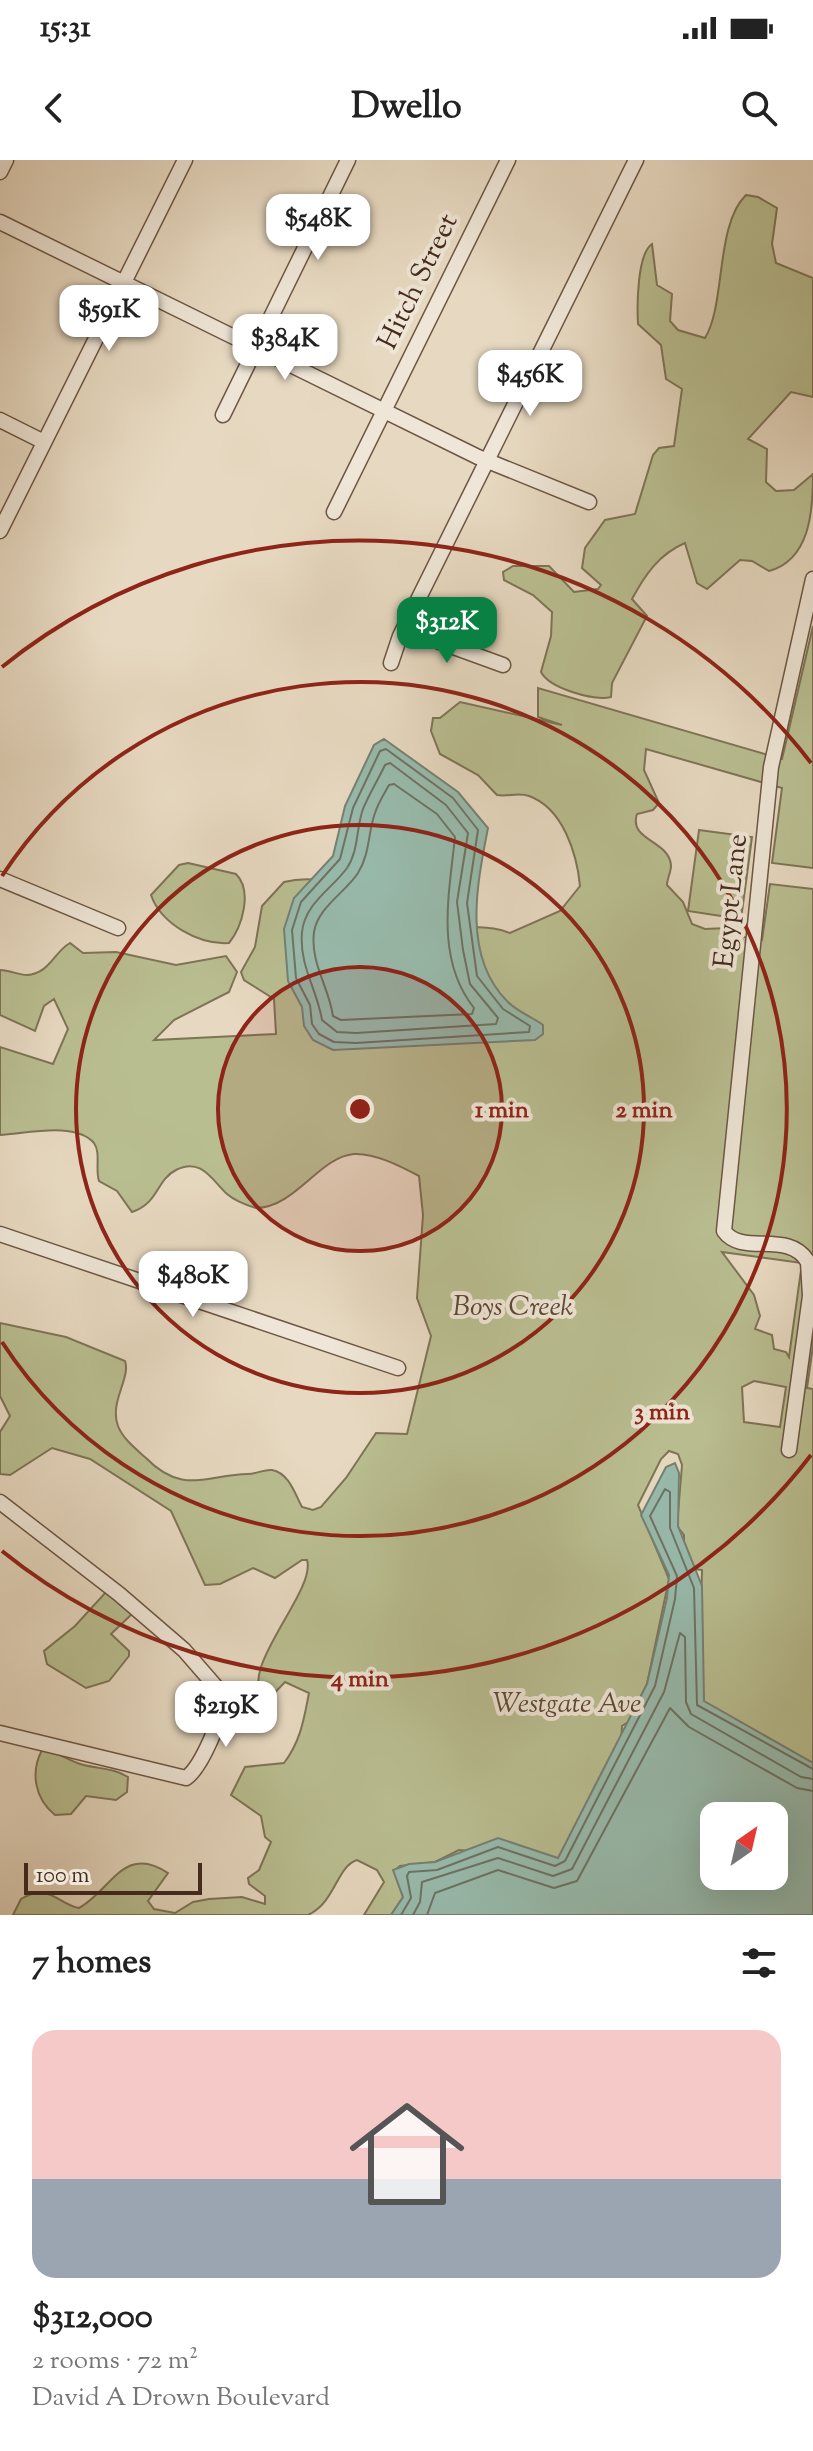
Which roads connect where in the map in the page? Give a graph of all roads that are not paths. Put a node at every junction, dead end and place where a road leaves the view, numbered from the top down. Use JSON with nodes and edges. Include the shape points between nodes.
{"nodes":[{"id":1,"x":6,"y":160,"type":"edge"},
{"id":2,"x":185,"y":160,"type":"edge"},
{"id":3,"x":348,"y":160,"type":"edge"},
{"id":4,"x":508,"y":160,"type":"edge"},
{"id":5,"x":636,"y":160,"type":"edge"},
{"id":6,"x":0,"y":172,"type":"edge"},
{"id":7,"x":0,"y":222,"type":"edge"},
{"id":8,"x":123,"y":283,"type":"junction"},
{"id":9,"x":255,"y":346,"type":"junction"},
{"id":10,"x":385,"y":411,"type":"junction"},
{"id":11,"x":223,"y":415,"type":"dead end"},
{"id":12,"x":0,"y":420,"type":"edge"},
{"id":13,"x":44,"y":442,"type":"junction"},
{"id":14,"x":488,"y":459,"type":"junction"},
{"id":15,"x":589,"y":502,"type":"dead end"},
{"id":16,"x":334,"y":512,"type":"dead end"},
{"id":17,"x":0,"y":530,"type":"edge"},
{"id":18,"x":813,"y":579,"type":"edge"},
{"id":19,"x":404,"y":629,"type":"junction"},
{"id":20,"x":391,"y":663,"type":"dead end"},
{"id":21,"x":503,"y":665,"type":"dead end"},
{"id":22,"x":0,"y":879,"type":"edge"},
{"id":23,"x":118,"y":928,"type":"dead end"},
{"id":24,"x":0,"y":1234,"type":"edge"},
{"id":25,"x":398,"y":1368,"type":"dead end"},
{"id":26,"x":789,"y":1450,"type":"dead end"},
{"id":27,"x":0,"y":1502,"type":"edge"},
{"id":28,"x":0,"y":1733,"type":"edge"}],
"edges":[{"from":1,"to":6,"type":"street"},
{"from":2,"to":8,"type":"street"},
{"from":3,"to":9,"type":"street"},
{"from":4,"to":10,"type":"street","name":"Hitch Street"},
{"from":5,"to":14,"type":"street"},
{"from":7,"to":8,"type":"street"},
{"from":8,"to":9,"type":"street"},
{"from":8,"to":13,"type":"street"},
{"from":9,"to":10,"type":"street"},
{"from":9,"to":11,"type":"street"},
{"from":10,"to":14,"type":"street"},
{"from":10,"to":16,"type":"street","name":"Hitch Street"},
{"from":12,"to":13,"type":"street"},
{"from":13,"to":17,"type":"street"},
{"from":14,"to":15,"type":"street"},
{"from":14,"to":19,"type":"street"},
{"from":18,"to":26,"type":"street","name":"Egypt Lane","via":[[772,764],[724,1231],[734,1240],[787,1245],[800,1252],[811,1275]]},
{"from":19,"to":20,"type":"street"},
{"from":19,"to":21,"type":"street"},
{"from":22,"to":23,"type":"street"},
{"from":24,"to":25,"type":"street"},
{"from":27,"to":28,"type":"street","via":[[162,1632],[224,1696],[215,1728],[196,1769],[186,1778]]}]}
